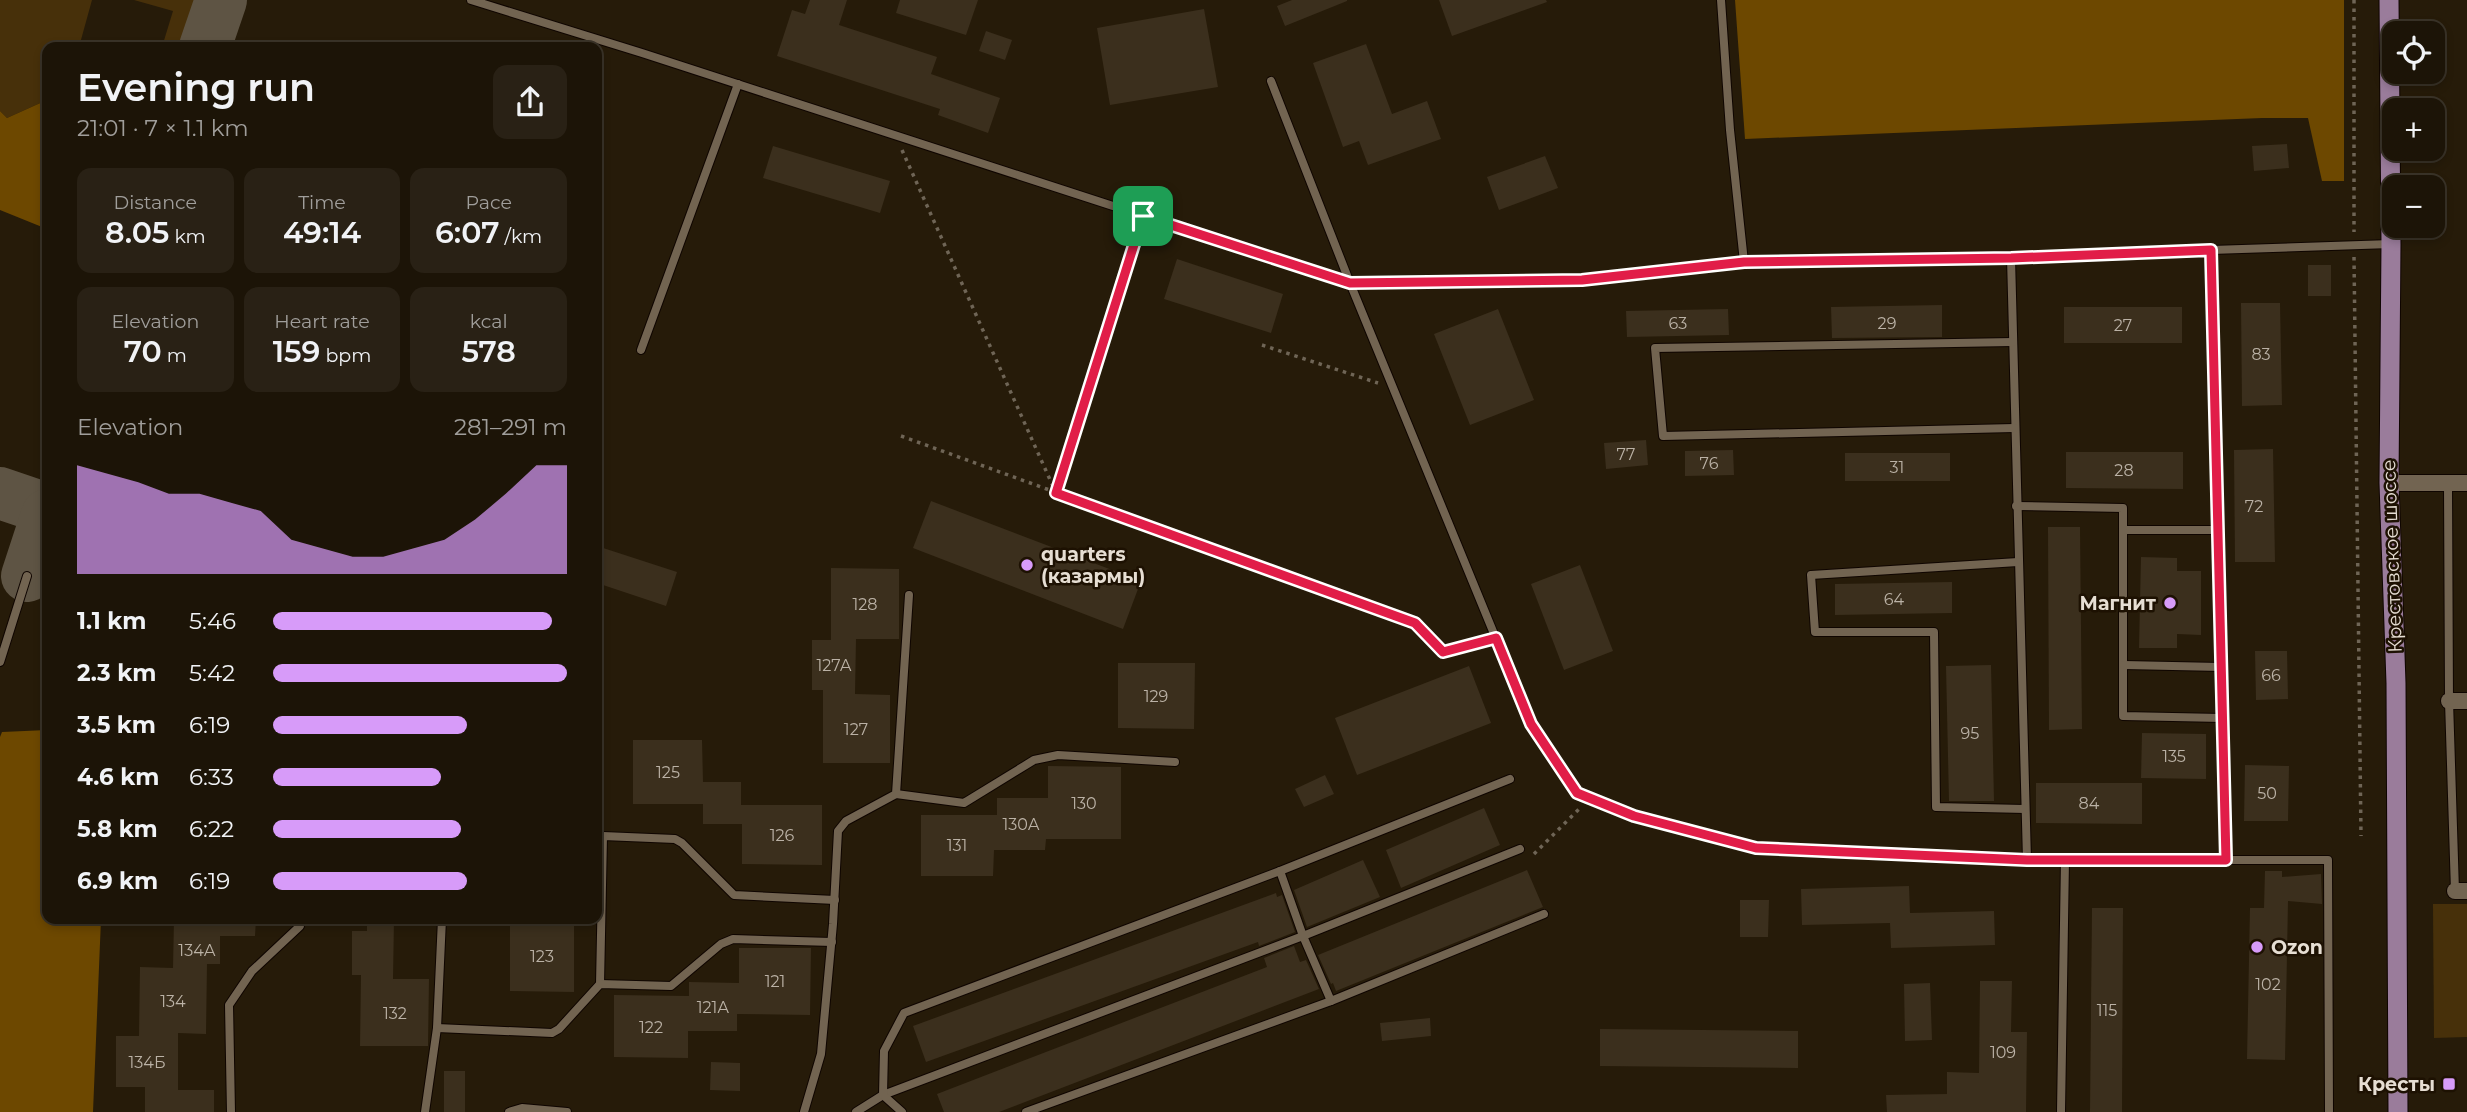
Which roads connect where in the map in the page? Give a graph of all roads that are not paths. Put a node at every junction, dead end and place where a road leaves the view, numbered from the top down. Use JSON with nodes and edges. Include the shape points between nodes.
{"nodes":[{"id":1,"x":471,"y":0,"type":"edge"},
{"id":2,"x":1721,"y":0,"type":"edge"},
{"id":3,"x":2389,"y":0,"type":"edge"},
{"id":4,"x":1271,"y":81,"type":"dead end"},
{"id":5,"x":738,"y":84,"type":"junction"},
{"id":6,"x":2391,"y":244,"type":"junction"},
{"id":7,"x":2211,"y":250,"type":"junction"},
{"id":8,"x":2011,"y":258,"type":"junction"},
{"id":9,"x":1744,"y":262,"type":"junction"},
{"id":10,"x":1350,"y":283,"type":"junction"},
{"id":11,"x":2013,"y":342,"type":"junction"},
{"id":12,"x":642,"y":350,"type":"dead end"},
{"id":13,"x":2014,"y":428,"type":"junction"},
{"id":14,"x":2389,"y":483,"type":"junction"},
{"id":15,"x":2448,"y":483,"type":"junction"},
{"id":16,"x":2467,"y":483,"type":"edge"},
{"id":17,"x":2016,"y":506,"type":"junction"},
{"id":18,"x":2123,"y":530,"type":"junction"},
{"id":19,"x":2219,"y":530,"type":"junction"},
{"id":20,"x":2018,"y":562,"type":"junction"},
{"id":21,"x":27,"y":576,"type":"dead end"},
{"id":22,"x":909,"y":595,"type":"dead end"},
{"id":23,"x":0,"y":662,"type":"edge"},
{"id":24,"x":2124,"y":665,"type":"junction"},
{"id":25,"x":2221,"y":667,"type":"junction"},
{"id":26,"x":2449,"y":701,"type":"junction"},
{"id":27,"x":2467,"y":701,"type":"edge"},
{"id":28,"x":2222,"y":719,"type":"junction"},
{"id":29,"x":1175,"y":762,"type":"dead end"},
{"id":30,"x":1510,"y":779,"type":"dead end"},
{"id":31,"x":896,"y":794,"type":"junction"},
{"id":32,"x":2025,"y":809,"type":"junction"},
{"id":33,"x":1520,"y":849,"type":"dead end"},
{"id":34,"x":2027,"y":860,"type":"junction"},
{"id":35,"x":2065,"y":860,"type":"junction"},
{"id":36,"x":2226,"y":860,"type":"junction"},
{"id":37,"x":1280,"y":871,"type":"junction"},
{"id":38,"x":602,"y":885,"type":"edge"},
{"id":39,"x":2461,"y":891,"type":"edge"},
{"id":40,"x":835,"y":900,"type":"junction"},
{"id":41,"x":1544,"y":914,"type":"dead end"},
{"id":42,"x":300,"y":924,"type":"edge"},
{"id":43,"x":442,"y":924,"type":"edge"},
{"id":44,"x":601,"y":924,"type":"edge"},
{"id":45,"x":1303,"y":936,"type":"junction"},
{"id":46,"x":832,"y":942,"type":"junction"},
{"id":47,"x":600,"y":984,"type":"junction"},
{"id":48,"x":1331,"y":1001,"type":"junction"},
{"id":49,"x":437,"y":1028,"type":"junction"},
{"id":50,"x":883,"y":1095,"type":"junction"},
{"id":51,"x":231,"y":1112,"type":"edge"},
{"id":52,"x":425,"y":1112,"type":"edge"},
{"id":53,"x":509,"y":1112,"type":"edge"},
{"id":54,"x":567,"y":1112,"type":"edge"},
{"id":55,"x":804,"y":1112,"type":"edge"},
{"id":56,"x":856,"y":1112,"type":"edge"},
{"id":57,"x":902,"y":1112,"type":"edge"},
{"id":58,"x":1026,"y":1112,"type":"edge"},
{"id":59,"x":2061,"y":1112,"type":"edge"},
{"id":60,"x":2329,"y":1112,"type":"edge"},
{"id":61,"x":2398,"y":1112,"type":"edge"}],
"edges":[{"from":1,"to":5,"type":"lane"},
{"from":2,"to":9,"type":"lane"},
{"from":3,"to":6,"type":"main road","name":"Крестовское шоссе"},
{"from":4,"to":10,"type":"lane"},
{"from":5,"to":10,"type":"lane"},
{"from":5,"to":12,"type":"lane"},
{"from":6,"to":7,"type":"lane"},
{"from":6,"to":14,"type":"main road","name":"Крестовское шоссе"},
{"from":7,"to":8,"type":"lane"},
{"from":7,"to":19,"type":"lane"},
{"from":8,"to":9,"type":"lane"},
{"from":8,"to":11,"type":"lane"},
{"from":9,"to":10,"type":"lane","via":[[1582,280]]},
{"from":10,"to":34,"type":"lane","via":[[1531,724],[1577,793],[1634,816],[1756,848]]},
{"from":11,"to":13,"type":"lane"},
{"from":11,"to":13,"type":"lane","via":[[1656,348],[1663,436]]},
{"from":13,"to":17,"type":"lane"},
{"from":14,"to":15,"type":"street"},
{"from":14,"to":61,"type":"main road","name":"Крестовское шоссе","via":[[2396,683]]},
{"from":15,"to":16,"type":"street"},
{"from":15,"to":26,"type":"lane"},
{"from":17,"to":18,"type":"lane","via":[[2123,508]]},
{"from":17,"to":20,"type":"lane"},
{"from":18,"to":19,"type":"lane"},
{"from":18,"to":24,"type":"lane"},
{"from":19,"to":25,"type":"lane"},
{"from":20,"to":32,"type":"lane"},
{"from":20,"to":32,"type":"lane","via":[[1811,575],[1815,632],[1934,632],[1936,807]]},
{"from":21,"to":23,"type":"lane"},
{"from":22,"to":31,"type":"lane"},
{"from":24,"to":25,"type":"lane"},
{"from":24,"to":28,"type":"lane","via":[[2123,716]]},
{"from":25,"to":28,"type":"lane"},
{"from":26,"to":27,"type":"street"},
{"from":26,"to":39,"type":"lane"},
{"from":28,"to":36,"type":"lane"},
{"from":29,"to":31,"type":"lane","via":[[1058,755],[1034,760],[964,803]]},
{"from":30,"to":37,"type":"lane"},
{"from":31,"to":40,"type":"lane","via":[[846,821],[838,831]]},
{"from":32,"to":34,"type":"lane"},
{"from":33,"to":45,"type":"lane"},
{"from":34,"to":35,"type":"lane"},
{"from":35,"to":36,"type":"lane"},
{"from":35,"to":59,"type":"lane"},
{"from":36,"to":60,"type":"lane","via":[[2328,860]]},
{"from":37,"to":45,"type":"lane"},
{"from":37,"to":50,"type":"lane","via":[[904,1013],[884,1051]]},
{"from":38,"to":40,"type":"lane","via":[[603,836],[675,839],[734,895]]},
{"from":40,"to":46,"type":"lane"},
{"from":41,"to":48,"type":"lane"},
{"from":42,"to":51,"type":"lane","via":[[253,971],[229,1005]]},
{"from":43,"to":49,"type":"lane"},
{"from":44,"to":47,"type":"lane"},
{"from":45,"to":48,"type":"lane"},
{"from":45,"to":50,"type":"lane"},
{"from":46,"to":47,"type":"lane","via":[[733,939],[671,986]]},
{"from":46,"to":55,"type":"lane","via":[[821,1054]]},
{"from":47,"to":49,"type":"lane","via":[[552,1033]]},
{"from":48,"to":58,"type":"lane"},
{"from":49,"to":52,"type":"lane"},
{"from":50,"to":56,"type":"lane"},
{"from":50,"to":57,"type":"lane"},
{"from":53,"to":54,"type":"lane","via":[[522,1108]]}]}
